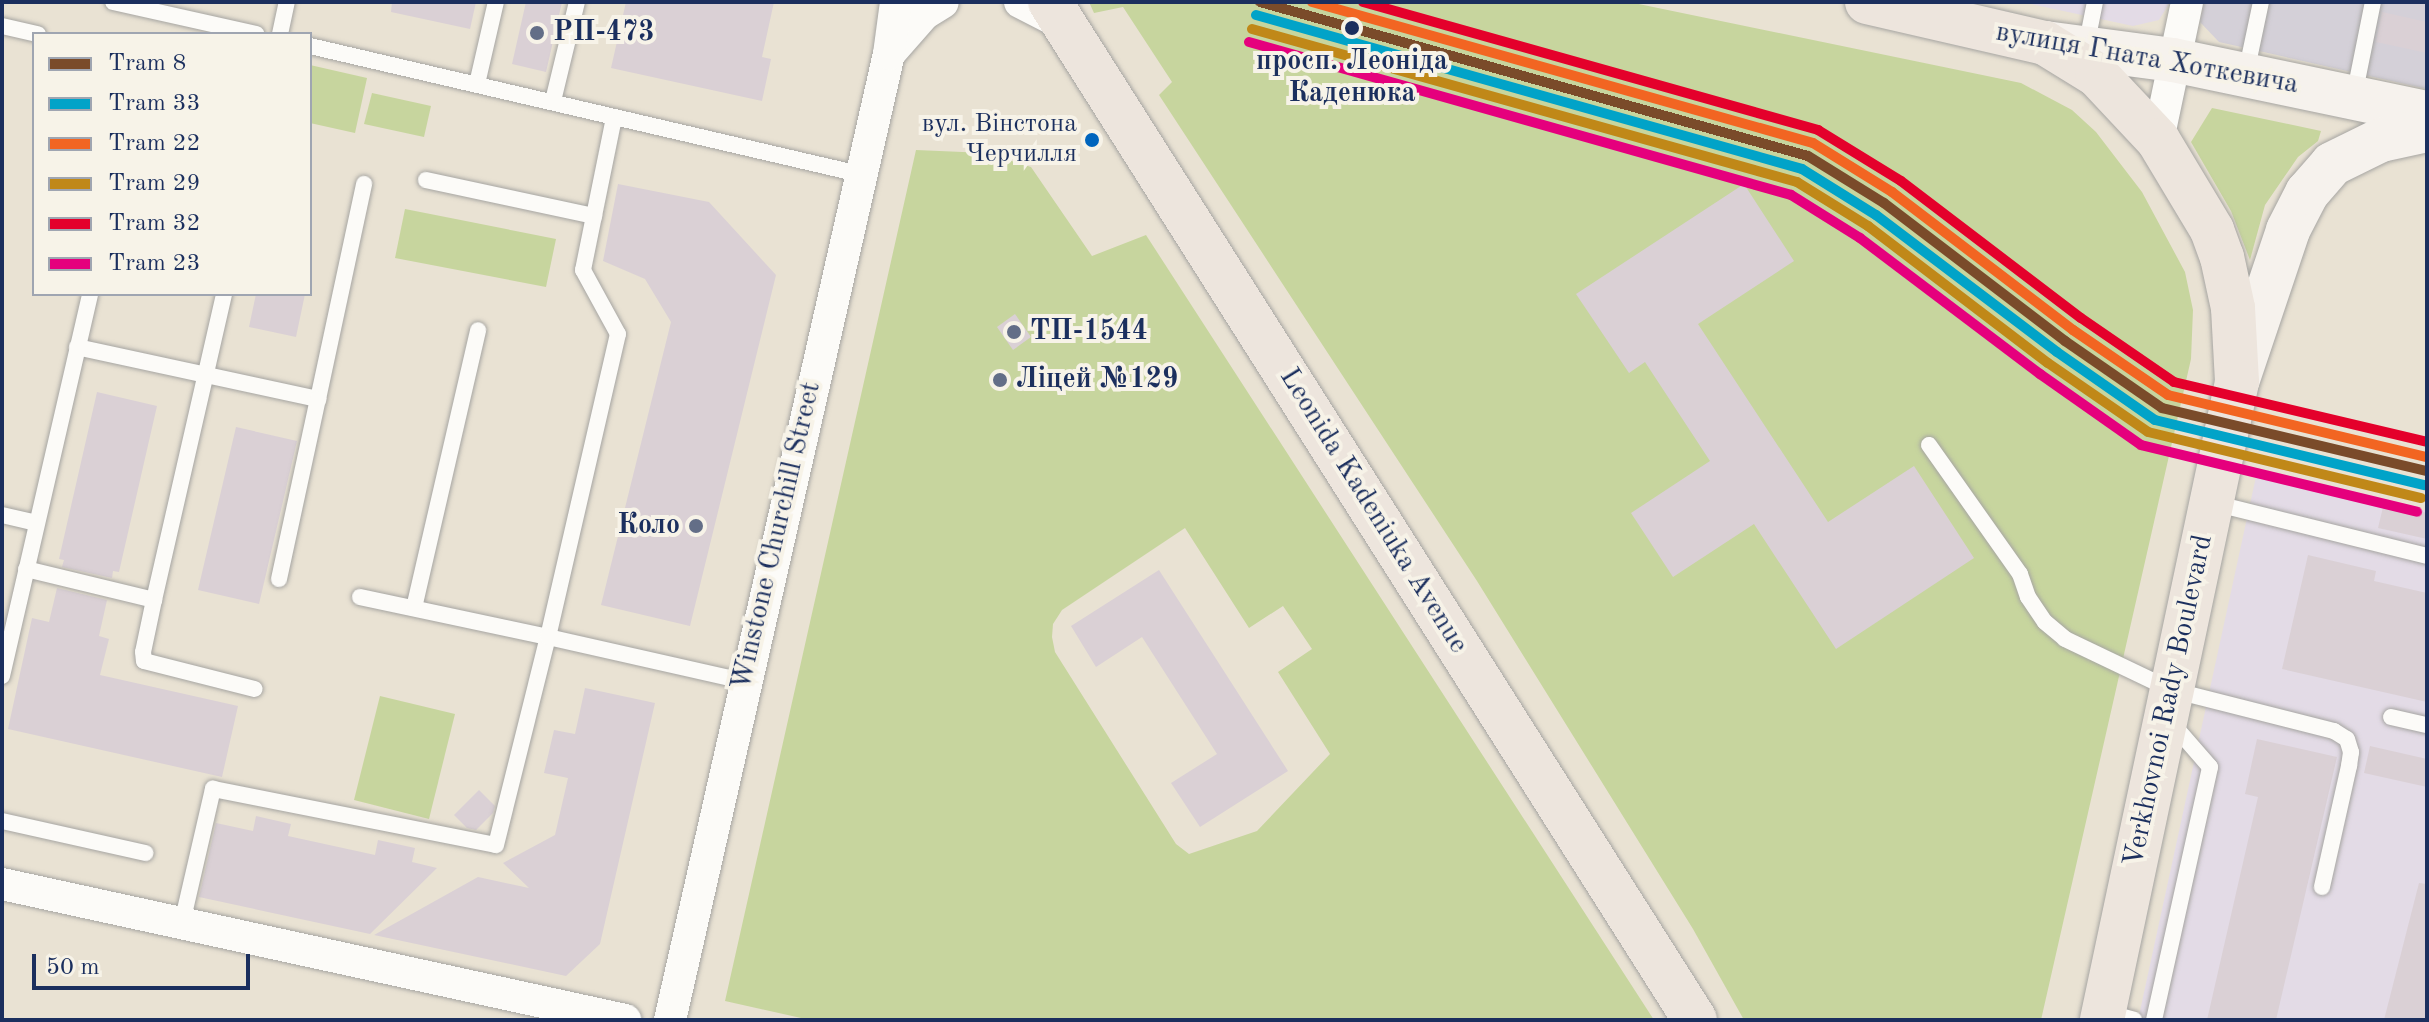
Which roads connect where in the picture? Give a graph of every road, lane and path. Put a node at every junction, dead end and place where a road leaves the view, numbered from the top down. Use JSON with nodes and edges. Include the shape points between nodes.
{"nodes":[{"id":1,"x":113,"y":2,"type":"edge"},
{"id":2,"x":287,"y":2,"type":"edge"},
{"id":3,"x":496,"y":2,"type":"edge"},
{"id":4,"x":577,"y":2,"type":"edge"},
{"id":5,"x":896,"y":2,"type":"edge"},
{"id":6,"x":943,"y":2,"type":"edge"},
{"id":7,"x":1020,"y":2,"type":"edge"},
{"id":8,"x":1867,"y":2,"type":"edge"},
{"id":9,"x":2095,"y":2,"type":"edge"},
{"id":10,"x":2187,"y":2,"type":"edge"},
{"id":11,"x":2261,"y":2,"type":"edge"},
{"id":12,"x":2373,"y":2,"type":"edge"},
{"id":13,"x":183,"y":10,"type":"edge"},
{"id":14,"x":1060,"y":10,"type":"edge"},
{"id":15,"x":2,"y":26,"type":"edge"},
{"id":16,"x":250,"y":32,"type":"edge"},
{"id":17,"x":280,"y":32,"type":"edge"},
{"id":18,"x":32,"y":33,"type":"edge"},
{"id":19,"x":312,"y":46,"type":"edge"},
{"id":20,"x":2066,"y":46,"type":"junction"},
{"id":21,"x":889,"y":54,"type":"junction"},
{"id":22,"x":2173,"y":60,"type":"junction"},
{"id":23,"x":2246,"y":75,"type":"junction"},
{"id":24,"x":477,"y":84,"type":"junction"},
{"id":25,"x":2353,"y":97,"type":"junction"},
{"id":26,"x":553,"y":101,"type":"junction"},
{"id":27,"x":2427,"y":113,"type":"edge"},
{"id":28,"x":614,"y":117,"type":"junction"},
{"id":29,"x":2427,"y":130,"type":"edge"},
{"id":30,"x":2158,"y":140,"type":"junction"},
{"id":31,"x":859,"y":174,"type":"junction"},
{"id":32,"x":426,"y":180,"type":"dead end"},
{"id":33,"x":364,"y":184,"type":"dead end"},
{"id":34,"x":594,"y":216,"type":"junction"},
{"id":35,"x":90,"y":296,"type":"edge"},
{"id":36,"x":224,"y":296,"type":"edge"},
{"id":37,"x":478,"y":330,"type":"dead end"},
{"id":38,"x":77,"y":347,"type":"junction"},
{"id":39,"x":2237,"y":382,"type":"junction"},
{"id":40,"x":318,"y":399,"type":"junction"},
{"id":41,"x":1929,"y":445,"type":"dead end"},
{"id":42,"x":2212,"y":502,"type":"junction"},
{"id":43,"x":2,"y":515,"type":"edge"},
{"id":44,"x":36,"y":523,"type":"junction"},
{"id":45,"x":2427,"y":556,"type":"edge"},
{"id":46,"x":26,"y":569,"type":"junction"},
{"id":47,"x":279,"y":579,"type":"dead end"},
{"id":48,"x":360,"y":597,"type":"dead end"},
{"id":49,"x":154,"y":600,"type":"junction"},
{"id":50,"x":414,"y":608,"type":"junction"},
{"id":51,"x":548,"y":637,"type":"junction"},
{"id":52,"x":4,"y":656,"type":"edge"},
{"id":53,"x":2,"y":676,"type":"edge"},
{"id":54,"x":744,"y":681,"type":"junction"},
{"id":55,"x":255,"y":689,"type":"dead end"},
{"id":56,"x":2169,"y":704,"type":"junction"},
{"id":57,"x":2391,"y":717,"type":"dead end"},
{"id":58,"x":2427,"y":725,"type":"edge"},
{"id":59,"x":2,"y":821,"type":"edge"},
{"id":60,"x":145,"y":853,"type":"dead end"},
{"id":61,"x":2,"y":884,"type":"edge"},
{"id":62,"x":2322,"y":887,"type":"dead end"},
{"id":63,"x":182,"y":923,"type":"junction"},
{"id":64,"x":2113,"y":1017,"type":"edge"},
{"id":65,"x":625,"y":1020,"type":"edge"},
{"id":66,"x":670,"y":1020,"type":"edge"},
{"id":67,"x":1695,"y":1020,"type":"edge"},
{"id":68,"x":2154,"y":1020,"type":"edge"}],
"edges":[{"from":1,"to":13,"type":"lane"},
{"from":2,"to":17,"type":"lane"},
{"from":3,"to":24,"type":"lane"},
{"from":4,"to":26,"type":"lane"},
{"from":5,"to":21,"type":"street","name":"Winstone Churchill Street"},
{"from":6,"to":21,"type":"street","via":[[924,14]]},
{"from":7,"to":14,"type":"street"},
{"from":8,"to":20,"type":"highway","name":"вулиця Гната Хоткевича"},
{"from":9,"to":20,"type":"lane"},
{"from":10,"to":22,"type":"street"},
{"from":11,"to":23,"type":"lane"},
{"from":12,"to":25,"type":"lane"},
{"from":13,"to":16,"type":"lane"},
{"from":14,"to":67,"type":"highway","name":"Leonida Kadeniuka Avenue"},
{"from":15,"to":18,"type":"lane"},
{"from":19,"to":24,"type":"lane"},
{"from":20,"to":22,"type":"street","name":"вулиця Гната Хоткевича"},
{"from":20,"to":30,"type":"highway","name":"Verkhovnoi Rady Boulevard"},
{"from":21,"to":31,"type":"street","name":"Winstone Churchill Street"},
{"from":22,"to":23,"type":"street","name":"вулиця Гната Хоткевича"},
{"from":22,"to":30,"type":"street"},
{"from":23,"to":25,"type":"street","name":"вулиця Гната Хоткевича"},
{"from":24,"to":26,"type":"lane"},
{"from":25,"to":27,"type":"street","name":"вулиця Гната Хоткевича"},
{"from":26,"to":28,"type":"lane"},
{"from":28,"to":31,"type":"lane"},
{"from":28,"to":34,"type":"lane"},
{"from":29,"to":39,"type":"street","name":"Verkhovnoi Rady Boulevard","via":[[2381,140],[2332,164],[2307,193],[2288,230]]},
{"from":30,"to":39,"type":"highway","name":"Verkhovnoi Rady Boulevard","via":[[2212,230],[2222,257],[2233,308]]},
{"from":31,"to":54,"type":"street","name":"Winstone Churchill Street"},
{"from":32,"to":34,"type":"lane"},
{"from":33,"to":40,"type":"lane"},
{"from":34,"to":51,"type":"lane","via":[[583,270],[618,334]]},
{"from":35,"to":38,"type":"lane"},
{"from":36,"to":49,"type":"lane"},
{"from":37,"to":50,"type":"lane"},
{"from":38,"to":40,"type":"lane"},
{"from":38,"to":44,"type":"lane"},
{"from":39,"to":42,"type":"highway","name":"Verkhovnoi Rady Boulevard"},
{"from":40,"to":47,"type":"lane"},
{"from":41,"to":56,"type":"lane","via":[[2020,574],[2045,622]]},
{"from":42,"to":45,"type":"lane"},
{"from":42,"to":56,"type":"highway","name":"Verkhovnoi Rady Boulevard"},
{"from":43,"to":44,"type":"lane"},
{"from":44,"to":46,"type":"lane"},
{"from":46,"to":49,"type":"lane"},
{"from":46,"to":52,"type":"lane"},
{"from":48,"to":50,"type":"lane"},
{"from":49,"to":55,"type":"lane","via":[[144,661]]},
{"from":50,"to":51,"type":"lane"},
{"from":51,"to":54,"type":"lane"},
{"from":51,"to":63,"type":"lane","via":[[496,845],[213,789]]},
{"from":52,"to":53,"type":"lane"},
{"from":54,"to":66,"type":"street","name":"Winstone Churchill Street"},
{"from":56,"to":62,"type":"lane","via":[[2334,731],[2347,739],[2349,766]]},
{"from":56,"to":64,"type":"highway","name":"Verkhovnoi Rady Boulevard"},
{"from":56,"to":68,"type":"lane","via":[[2210,767]]},
{"from":57,"to":58,"type":"lane"},
{"from":59,"to":60,"type":"lane"},
{"from":61,"to":63,"type":"street"},
{"from":63,"to":65,"type":"street"}]}
